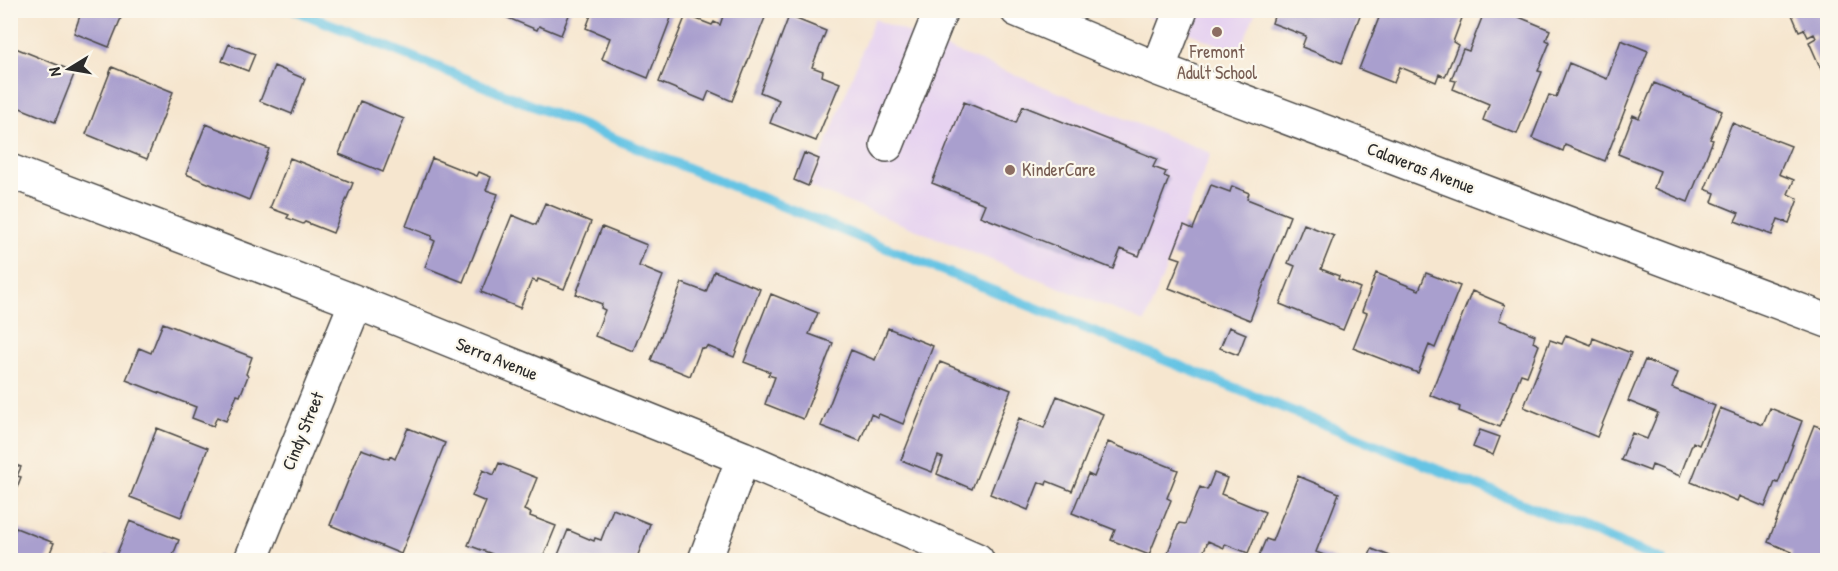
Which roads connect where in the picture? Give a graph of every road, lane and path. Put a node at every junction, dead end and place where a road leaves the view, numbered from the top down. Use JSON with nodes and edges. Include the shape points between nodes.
{"nodes":[{"id":1,"x":941,"y":10,"type":"edge"},
{"id":2,"x":1017,"y":10,"type":"edge"},
{"id":3,"x":1181,"y":10,"type":"edge"},
{"id":4,"x":1158,"y":69,"type":"junction"},
{"id":5,"x":887,"y":145,"type":"dead end"},
{"id":6,"x":10,"y":171,"type":"edge"},
{"id":7,"x":356,"y":302,"type":"junction"},
{"id":8,"x":1827,"y":321,"type":"edge"},
{"id":9,"x":743,"y":458,"type":"junction"},
{"id":10,"x":251,"y":561,"type":"edge"},
{"id":11,"x":705,"y":561,"type":"edge"},
{"id":12,"x":977,"y":561,"type":"edge"}],
"edges":[{"from":1,"to":5,"type":"street"},
{"from":2,"to":4,"type":"street","name":"Calaveras Avenue"},
{"from":3,"to":4,"type":"street"},
{"from":4,"to":8,"type":"street","name":"Calaveras Avenue"},
{"from":6,"to":7,"type":"street","name":"Serra Avenue"},
{"from":7,"to":9,"type":"street","name":"Serra Avenue"},
{"from":7,"to":10,"type":"street","name":"Cindy Street"},
{"from":9,"to":11,"type":"street"},
{"from":9,"to":12,"type":"street","name":"Serra Avenue"}]}
